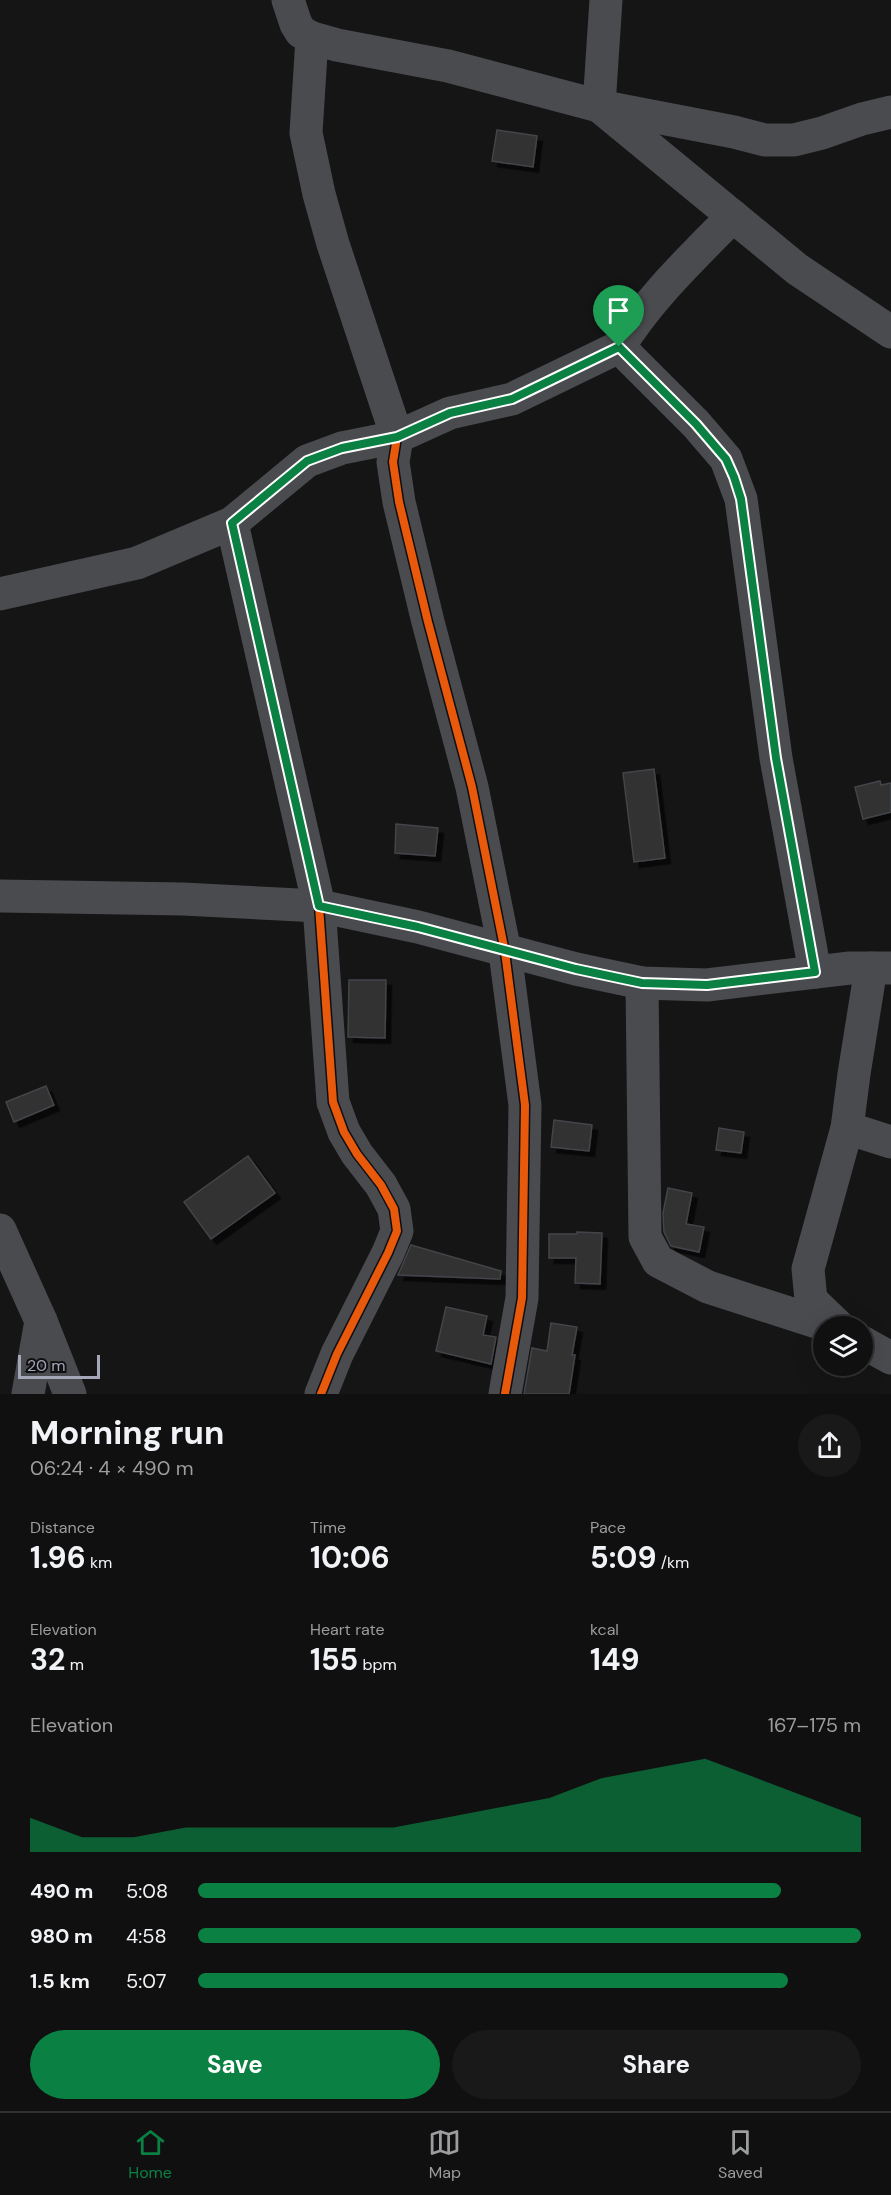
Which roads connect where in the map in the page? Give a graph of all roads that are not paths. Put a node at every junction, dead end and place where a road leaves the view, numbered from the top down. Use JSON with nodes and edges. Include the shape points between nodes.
{"nodes":[{"id":1,"x":288,"y":0,"type":"edge"},
{"id":2,"x":606,"y":0,"type":"edge"},
{"id":3,"x":312,"y":38,"type":"junction"},
{"id":4,"x":599,"y":106,"type":"junction"},
{"id":5,"x":891,"y":112,"type":"edge"},
{"id":6,"x":733,"y":216,"type":"junction"},
{"id":7,"x":891,"y":332,"type":"edge"},
{"id":8,"x":619,"y":347,"type":"junction"},
{"id":9,"x":397,"y":437,"type":"junction"},
{"id":10,"x":232,"y":523,"type":"junction"},
{"id":11,"x":0,"y":594,"type":"edge"},
{"id":12,"x":0,"y":896,"type":"edge"},
{"id":13,"x":319,"y":906,"type":"junction"},
{"id":14,"x":505,"y":952,"type":"junction"},
{"id":15,"x":881,"y":968,"type":"edge"},
{"id":16,"x":815,"y":972,"type":"junction"},
{"id":17,"x":642,"y":983,"type":"junction"},
{"id":18,"x":847,"y":1128,"type":"junction"},
{"id":19,"x":891,"y":1142,"type":"edge"},
{"id":20,"x":0,"y":1230,"type":"edge"},
{"id":21,"x":828,"y":1316,"type":"edge"},
{"id":22,"x":41,"y":1321,"type":"junction"},
{"id":23,"x":813,"y":1321,"type":"edge"},
{"id":24,"x":873,"y":1348,"type":"edge"},
{"id":25,"x":891,"y":1358,"type":"edge"},
{"id":26,"x":28,"y":1394,"type":"edge"},
{"id":27,"x":70,"y":1394,"type":"edge"},
{"id":28,"x":321,"y":1394,"type":"edge"},
{"id":29,"x":505,"y":1394,"type":"edge"}],
"edges":[{"from":1,"to":3,"type":"street","via":[[301,32]]},
{"from":2,"to":4,"type":"street"},
{"from":3,"to":4,"type":"street","via":[[448,66]]},
{"from":3,"to":9,"type":"street","via":[[306,133],[333,244]]},
{"from":4,"to":5,"type":"street","via":[[765,140],[803,138]]},
{"from":4,"to":6,"type":"street"},
{"from":6,"to":7,"type":"street","via":[[797,269]]},
{"from":6,"to":8,"type":"street","via":[[660,290]]},
{"from":8,"to":9,"type":"street","via":[[512,399],[450,413]]},
{"from":8,"to":16,"type":"street","via":[[726,459],[741,499],[776,758]]},
{"from":9,"to":10,"type":"street","via":[[342,448],[307,461]]},
{"from":9,"to":14,"type":"street","via":[[393,462],[399,502],[472,787]]},
{"from":10,"to":11,"type":"street","via":[[137,563]]},
{"from":10,"to":13,"type":"street"},
{"from":12,"to":13,"type":"street"},
{"from":13,"to":14,"type":"street","via":[[418,927]]},
{"from":13,"to":28,"type":"street","via":[[333,1102],[344,1132],[394,1209],[397,1231]]},
{"from":14,"to":17,"type":"street"},
{"from":14,"to":29,"type":"street","via":[[525,1105],[522,1298]]},
{"from":15,"to":16,"type":"street"},
{"from":15,"to":18,"type":"street","via":[[854,1074]]},
{"from":16,"to":17,"type":"street","via":[[707,985]]},
{"from":17,"to":23,"type":"street","via":[[645,1237],[658,1261],[708,1287]]},
{"from":18,"to":19,"type":"street"},
{"from":18,"to":21,"type":"street","via":[[808,1269],[811,1300]]},
{"from":20,"to":22,"type":"street"},
{"from":22,"to":26,"type":"street"},
{"from":22,"to":27,"type":"street"},
{"from":24,"to":25,"type":"street"}]}
